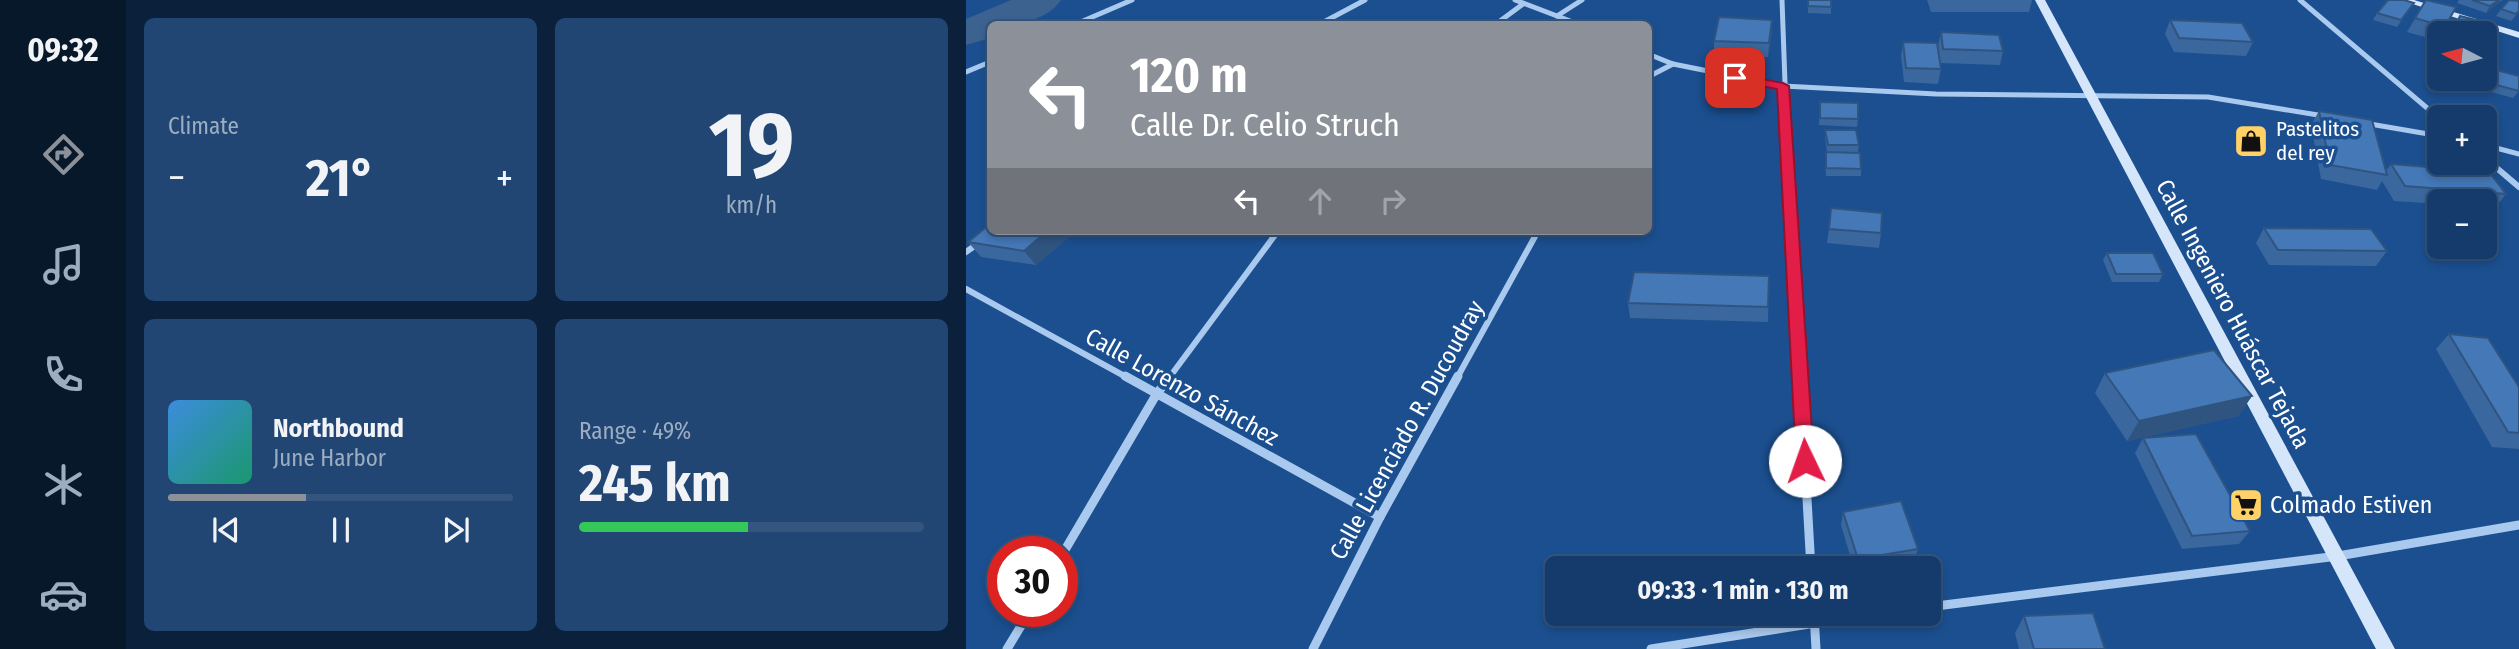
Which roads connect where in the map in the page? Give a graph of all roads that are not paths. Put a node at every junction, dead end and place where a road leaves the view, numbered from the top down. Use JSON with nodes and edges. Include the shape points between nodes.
{"nodes":[{"id":1,"x":1132,"y":0,"type":"edge"},
{"id":2,"x":1365,"y":0,"type":"edge"},
{"id":3,"x":1514,"y":0,"type":"edge"},
{"id":4,"x":1582,"y":0,"type":"edge"},
{"id":5,"x":1782,"y":0,"type":"edge"},
{"id":6,"x":2040,"y":0,"type":"edge"},
{"id":7,"x":2300,"y":0,"type":"edge"},
{"id":8,"x":2405,"y":0,"type":"edge"},
{"id":9,"x":1523,"y":4,"type":"junction"},
{"id":10,"x":1557,"y":16,"type":"junction"},
{"id":11,"x":1083,"y":21,"type":"edge"},
{"id":12,"x":1326,"y":21,"type":"edge"},
{"id":13,"x":1500,"y":21,"type":"edge"},
{"id":14,"x":1570,"y":21,"type":"edge"},
{"id":15,"x":2519,"y":35,"type":"edge"},
{"id":16,"x":1652,"y":56,"type":"edge"},
{"id":17,"x":987,"y":63,"type":"edge"},
{"id":18,"x":1673,"y":64,"type":"junction"},
{"id":19,"x":966,"y":72,"type":"edge"},
{"id":20,"x":1652,"y":75,"type":"edge"},
{"id":21,"x":1783,"y":86,"type":"junction"},
{"id":22,"x":2089,"y":97,"type":"junction"},
{"id":23,"x":2427,"y":108,"type":"edge"},
{"id":24,"x":2330,"y":117,"type":"edge"},
{"id":25,"x":2358,"y":122,"type":"edge"},
{"id":26,"x":2427,"y":134,"type":"edge"},
{"id":27,"x":2497,"y":148,"type":"edge"},
{"id":28,"x":2519,"y":154,"type":"edge"},
{"id":29,"x":2497,"y":168,"type":"edge"},
{"id":30,"x":2519,"y":187,"type":"edge"},
{"id":31,"x":990,"y":235,"type":"edge"},
{"id":32,"x":1275,"y":235,"type":"edge"},
{"id":33,"x":1536,"y":235,"type":"edge"},
{"id":34,"x":966,"y":252,"type":"edge"},
{"id":35,"x":966,"y":289,"type":"edge"},
{"id":36,"x":1156,"y":395,"type":"junction"},
{"id":37,"x":1380,"y":517,"type":"junction"},
{"id":38,"x":2519,"y":525,"type":"edge"},
{"id":39,"x":1073,"y":536,"type":"edge"},
{"id":40,"x":1810,"y":556,"type":"edge"},
{"id":41,"x":2338,"y":556,"type":"junction"},
{"id":42,"x":1941,"y":605,"type":"edge"},
{"id":43,"x":1772,"y":626,"type":"edge"},
{"id":44,"x":1815,"y":626,"type":"edge"},
{"id":45,"x":1020,"y":627,"type":"edge"},
{"id":46,"x":1007,"y":649,"type":"edge"},
{"id":47,"x":1313,"y":649,"type":"edge"},
{"id":48,"x":1651,"y":649,"type":"edge"},
{"id":49,"x":1816,"y":649,"type":"edge"},
{"id":50,"x":2386,"y":649,"type":"edge"}],
"edges":[{"from":1,"to":11,"type":"street"},
{"from":2,"to":12,"type":"street"},
{"from":3,"to":9,"type":"street"},
{"from":4,"to":10,"type":"street"},
{"from":5,"to":21,"type":"street"},
{"from":6,"to":22,"type":"main road","name":"Calle Ingeniero Huáscar Tejada"},
{"from":7,"to":23,"type":"street"},
{"from":8,"to":15,"type":"main road"},
{"from":9,"to":10,"type":"street"},
{"from":9,"to":13,"type":"street"},
{"from":10,"to":14,"type":"street"},
{"from":16,"to":18,"type":"street"},
{"from":17,"to":19,"type":"street"},
{"from":18,"to":20,"type":"street"},
{"from":18,"to":21,"type":"street"},
{"from":21,"to":22,"type":"street"},
{"from":21,"to":40,"type":"street"},
{"from":22,"to":24,"type":"street","via":[[2208,97]]},
{"from":22,"to":41,"type":"main road","name":"Calle Ingeniero Huáscar Tejada"},
{"from":25,"to":26,"type":"street"},
{"from":27,"to":28,"type":"street"},
{"from":29,"to":30,"type":"street"},
{"from":31,"to":34,"type":"street"},
{"from":32,"to":36,"type":"street"},
{"from":33,"to":37,"type":"street","name":"Calle Licenciado R. Ducoudray"},
{"from":35,"to":36,"type":"street","name":"Calle Lorenzo Sánchez"},
{"from":36,"to":37,"type":"street","name":"Calle Lorenzo Sánchez"},
{"from":36,"to":39,"type":"street"},
{"from":37,"to":47,"type":"street","name":"Calle Licenciado R. Ducoudray"},
{"from":38,"to":41,"type":"street"},
{"from":41,"to":42,"type":"street"},
{"from":41,"to":50,"type":"main road","name":"Calle Ingeniero Huáscar Tejada"},
{"from":43,"to":48,"type":"street"},
{"from":44,"to":49,"type":"street"},
{"from":45,"to":46,"type":"street"}]}
